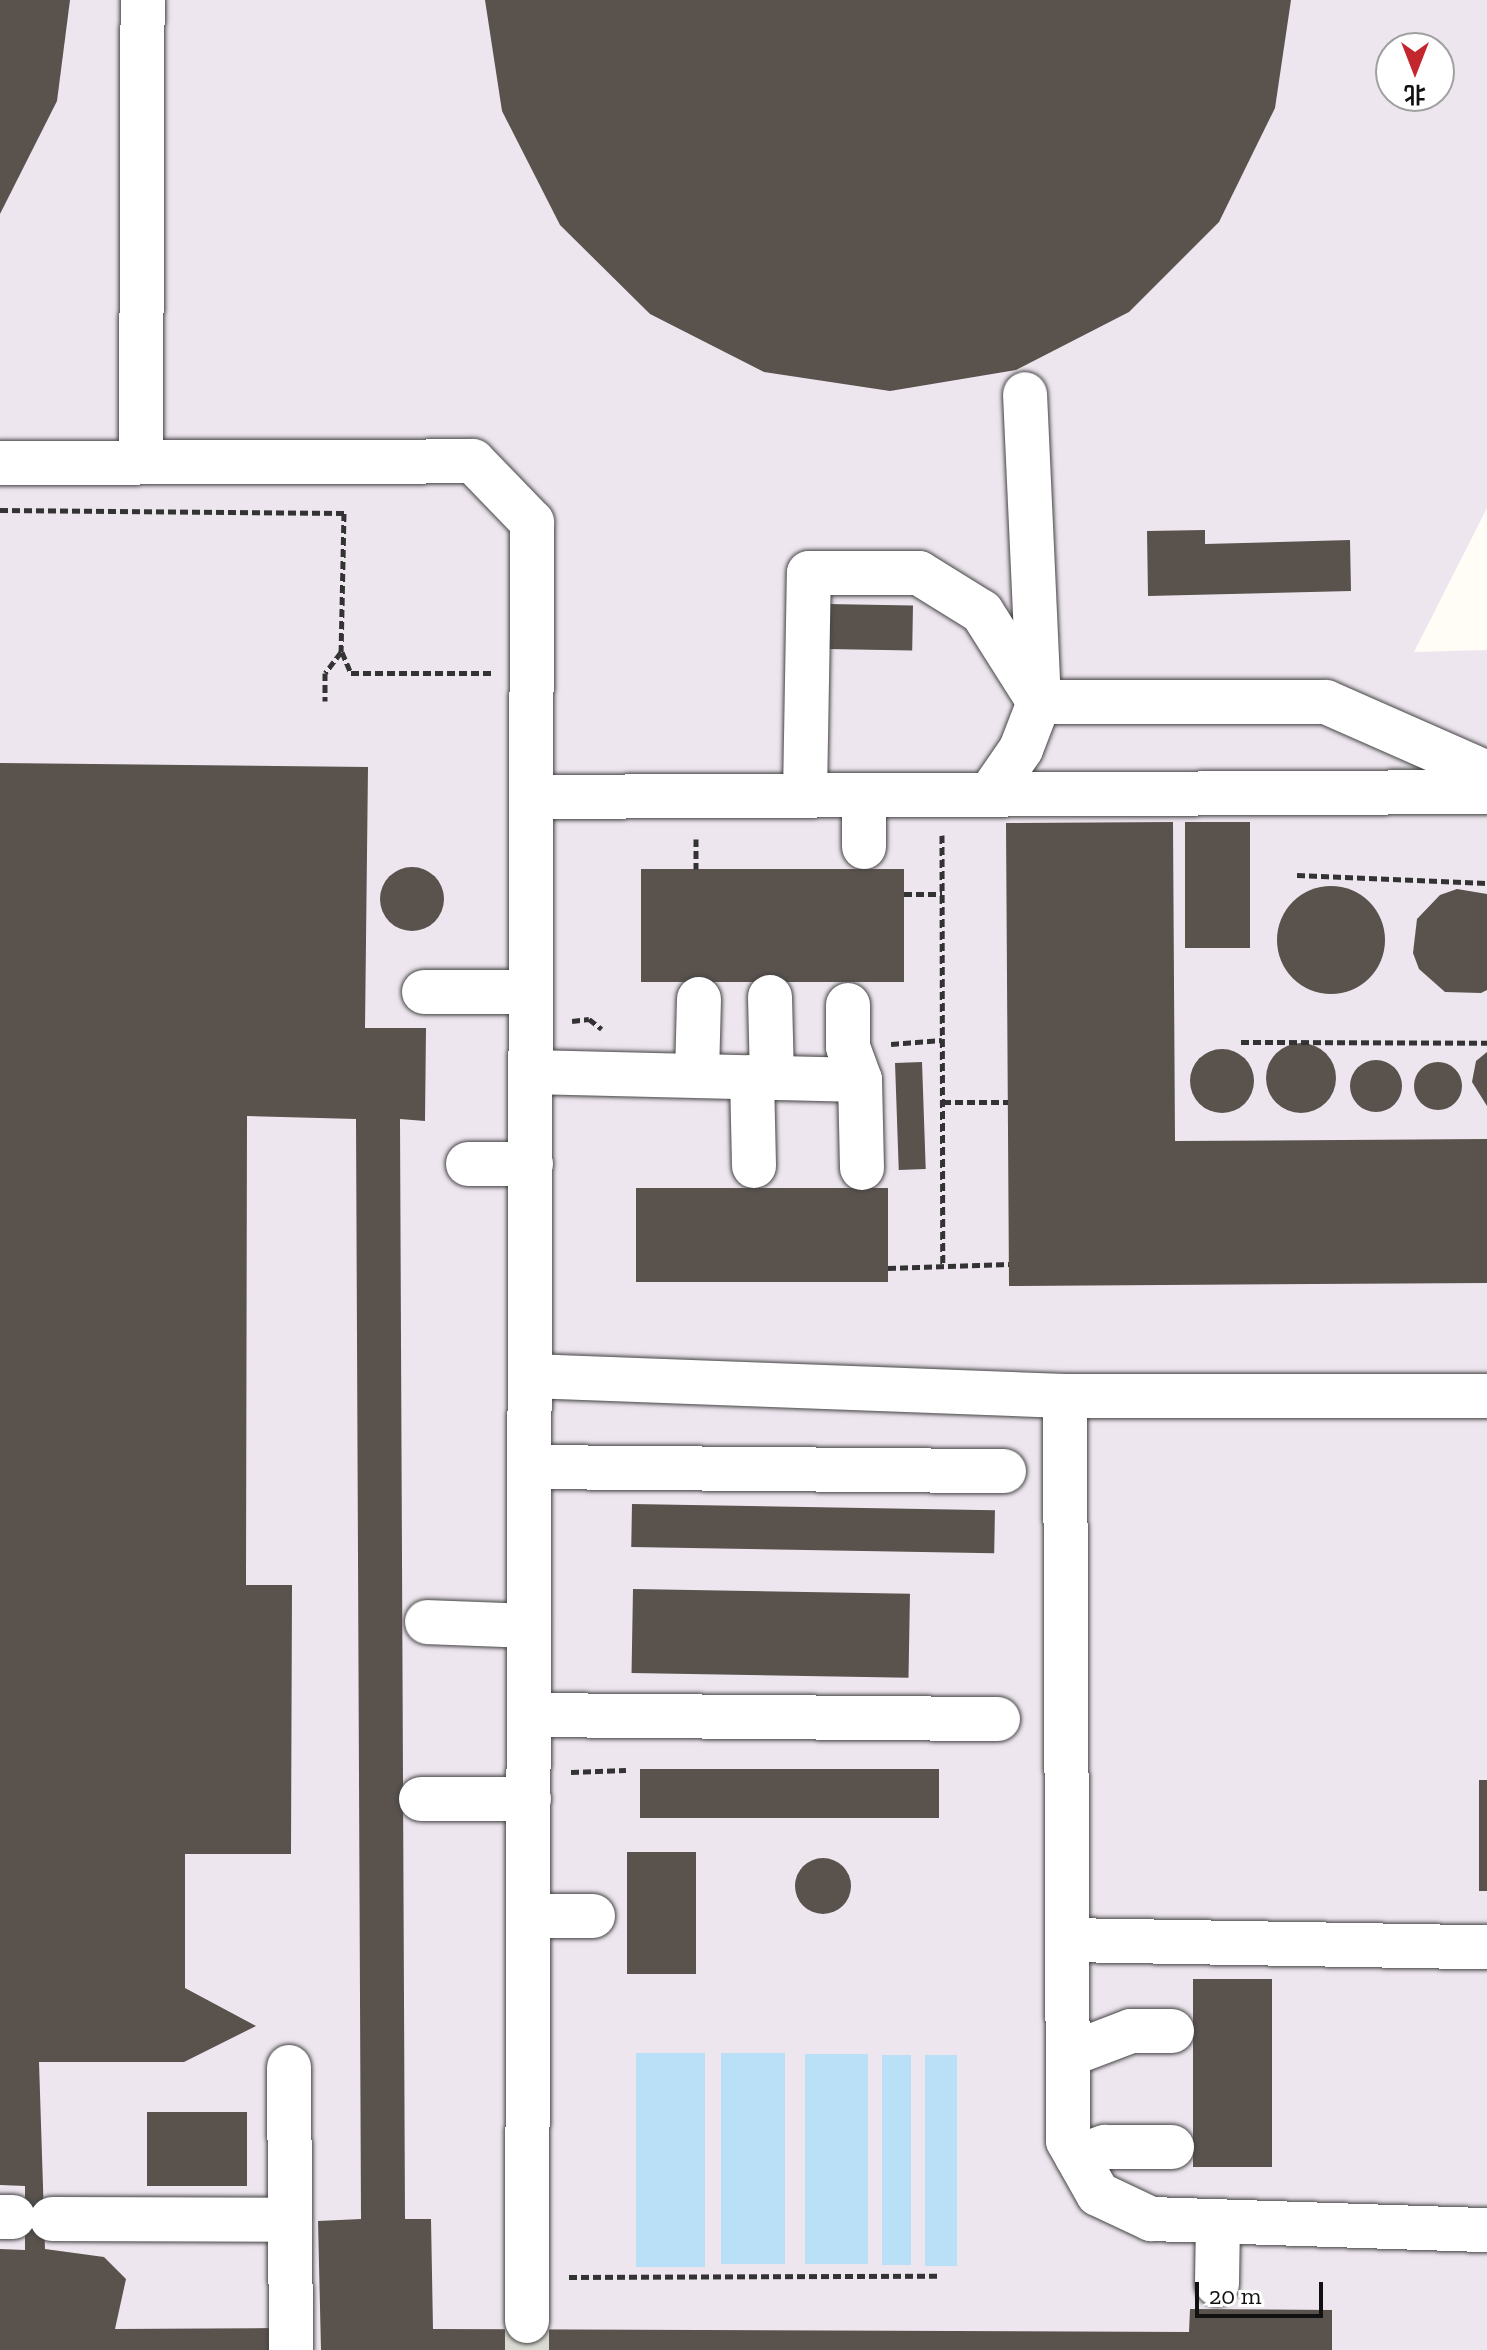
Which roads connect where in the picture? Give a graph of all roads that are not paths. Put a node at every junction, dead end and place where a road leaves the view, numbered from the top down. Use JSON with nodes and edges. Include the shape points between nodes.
{"nodes":[{"id":1,"x":143,"y":0,"type":"edge"},
{"id":2,"x":1025,"y":394,"type":"dead end"},
{"id":3,"x":141,"y":462,"type":"junction"},
{"id":4,"x":0,"y":463,"type":"edge"},
{"id":5,"x":1039,"y":702,"type":"junction"},
{"id":6,"x":1487,"y":773,"type":"edge"},
{"id":7,"x":1487,"y":792,"type":"edge"},
{"id":8,"x":990,"y":794,"type":"junction"},
{"id":9,"x":805,"y":795,"type":"junction"},
{"id":10,"x":864,"y":795,"type":"junction"},
{"id":11,"x":531,"y":797,"type":"junction"},
{"id":12,"x":864,"y":847,"type":"dead end"},
{"id":13,"x":424,"y":992,"type":"dead end"},
{"id":14,"x":531,"y":992,"type":"junction"},
{"id":15,"x":770,"y":997,"type":"dead end"},
{"id":16,"x":699,"y":999,"type":"dead end"},
{"id":17,"x":848,"y":1005,"type":"dead end"},
{"id":18,"x":531,"y":1072,"type":"junction"},
{"id":19,"x":697,"y":1075,"type":"junction"},
{"id":20,"x":762,"y":1077,"type":"junction"},
{"id":21,"x":860,"y":1080,"type":"junction"},
{"id":22,"x":468,"y":1164,"type":"dead end"},
{"id":23,"x":531,"y":1164,"type":"junction"},
{"id":24,"x":754,"y":1166,"type":"dead end"},
{"id":25,"x":862,"y":1168,"type":"dead end"},
{"id":26,"x":530,"y":1376,"type":"junction"},
{"id":27,"x":1065,"y":1396,"type":"junction"},
{"id":28,"x":1487,"y":1396,"type":"edge"},
{"id":29,"x":529,"y":1467,"type":"junction"},
{"id":30,"x":1004,"y":1471,"type":"dead end"},
{"id":31,"x":427,"y":1622,"type":"dead end"},
{"id":32,"x":529,"y":1626,"type":"junction"},
{"id":33,"x":529,"y":1715,"type":"junction"},
{"id":34,"x":998,"y":1719,"type":"dead end"},
{"id":35,"x":529,"y":1786,"type":"junction"},
{"id":36,"x":421,"y":1799,"type":"dead end"},
{"id":37,"x":528,"y":1916,"type":"junction"},
{"id":38,"x":593,"y":1916,"type":"dead end"},
{"id":39,"x":1067,"y":1940,"type":"junction"},
{"id":40,"x":1487,"y":1947,"type":"edge"},
{"id":41,"x":1172,"y":2031,"type":"dead end"},
{"id":42,"x":1068,"y":2055,"type":"junction"},
{"id":43,"x":289,"y":2067,"type":"dead end"},
{"id":44,"x":1172,"y":2147,"type":"dead end"},
{"id":45,"x":1077,"y":2157,"type":"junction"},
{"id":46,"x":22,"y":2217,"type":"edge"},
{"id":47,"x":290,"y":2220,"type":"junction"},
{"id":48,"x":1218,"y":2221,"type":"junction"},
{"id":49,"x":1487,"y":2230,"type":"edge"},
{"id":50,"x":1217,"y":2284,"type":"dead end"},
{"id":51,"x":527,"y":2321,"type":"tunnel mouth"},
{"id":52,"x":291,"y":2350,"type":"edge"}],
"edges":[{"from":1,"to":3,"type":"lane"},
{"from":2,"to":5,"type":"lane"},
{"from":3,"to":4,"type":"lane"},
{"from":3,"to":11,"type":"lane","via":[[473,461],[532,522]]},
{"from":5,"to":6,"type":"lane","via":[[1326,702]]},
{"from":5,"to":8,"type":"lane","via":[[1021,749]]},
{"from":5,"to":9,"type":"lane","via":[[982,612],[919,573],[809,573]]},
{"from":7,"to":8,"type":"lane"},
{"from":8,"to":10,"type":"lane"},
{"from":9,"to":10,"type":"lane"},
{"from":9,"to":11,"type":"lane"},
{"from":10,"to":12,"type":"lane"},
{"from":11,"to":14,"type":"lane"},
{"from":13,"to":14,"type":"lane"},
{"from":14,"to":18,"type":"lane"},
{"from":15,"to":20,"type":"lane"},
{"from":16,"to":19,"type":"lane"},
{"from":17,"to":21,"type":"lane","via":[[848,1047]]},
{"from":18,"to":19,"type":"lane"},
{"from":18,"to":23,"type":"lane"},
{"from":19,"to":20,"type":"lane"},
{"from":20,"to":21,"type":"lane"},
{"from":20,"to":24,"type":"lane"},
{"from":21,"to":25,"type":"lane"},
{"from":22,"to":23,"type":"lane"},
{"from":23,"to":26,"type":"lane"},
{"from":26,"to":27,"type":"lane"},
{"from":26,"to":29,"type":"lane"},
{"from":27,"to":28,"type":"lane"},
{"from":27,"to":39,"type":"lane"},
{"from":29,"to":30,"type":"lane"},
{"from":29,"to":32,"type":"lane"},
{"from":31,"to":32,"type":"lane"},
{"from":32,"to":33,"type":"lane"},
{"from":33,"to":34,"type":"lane"},
{"from":33,"to":35,"type":"lane"},
{"from":35,"to":36,"type":"lane"},
{"from":35,"to":37,"type":"lane"},
{"from":37,"to":38,"type":"lane"},
{"from":37,"to":51,"type":"lane"},
{"from":39,"to":40,"type":"lane"},
{"from":39,"to":42,"type":"lane"},
{"from":41,"to":42,"type":"lane","via":[[1131,2031]]},
{"from":42,"to":45,"type":"lane","via":[[1068,2141]]},
{"from":43,"to":47,"type":"lane"},
{"from":44,"to":45,"type":"lane","via":[[1105,2147]]},
{"from":45,"to":48,"type":"lane","via":[[1098,2194],[1151,2219]]},
{"from":46,"to":47,"type":"lane"},
{"from":47,"to":52,"type":"lane"},
{"from":48,"to":49,"type":"lane"},
{"from":48,"to":50,"type":"lane"}]}
